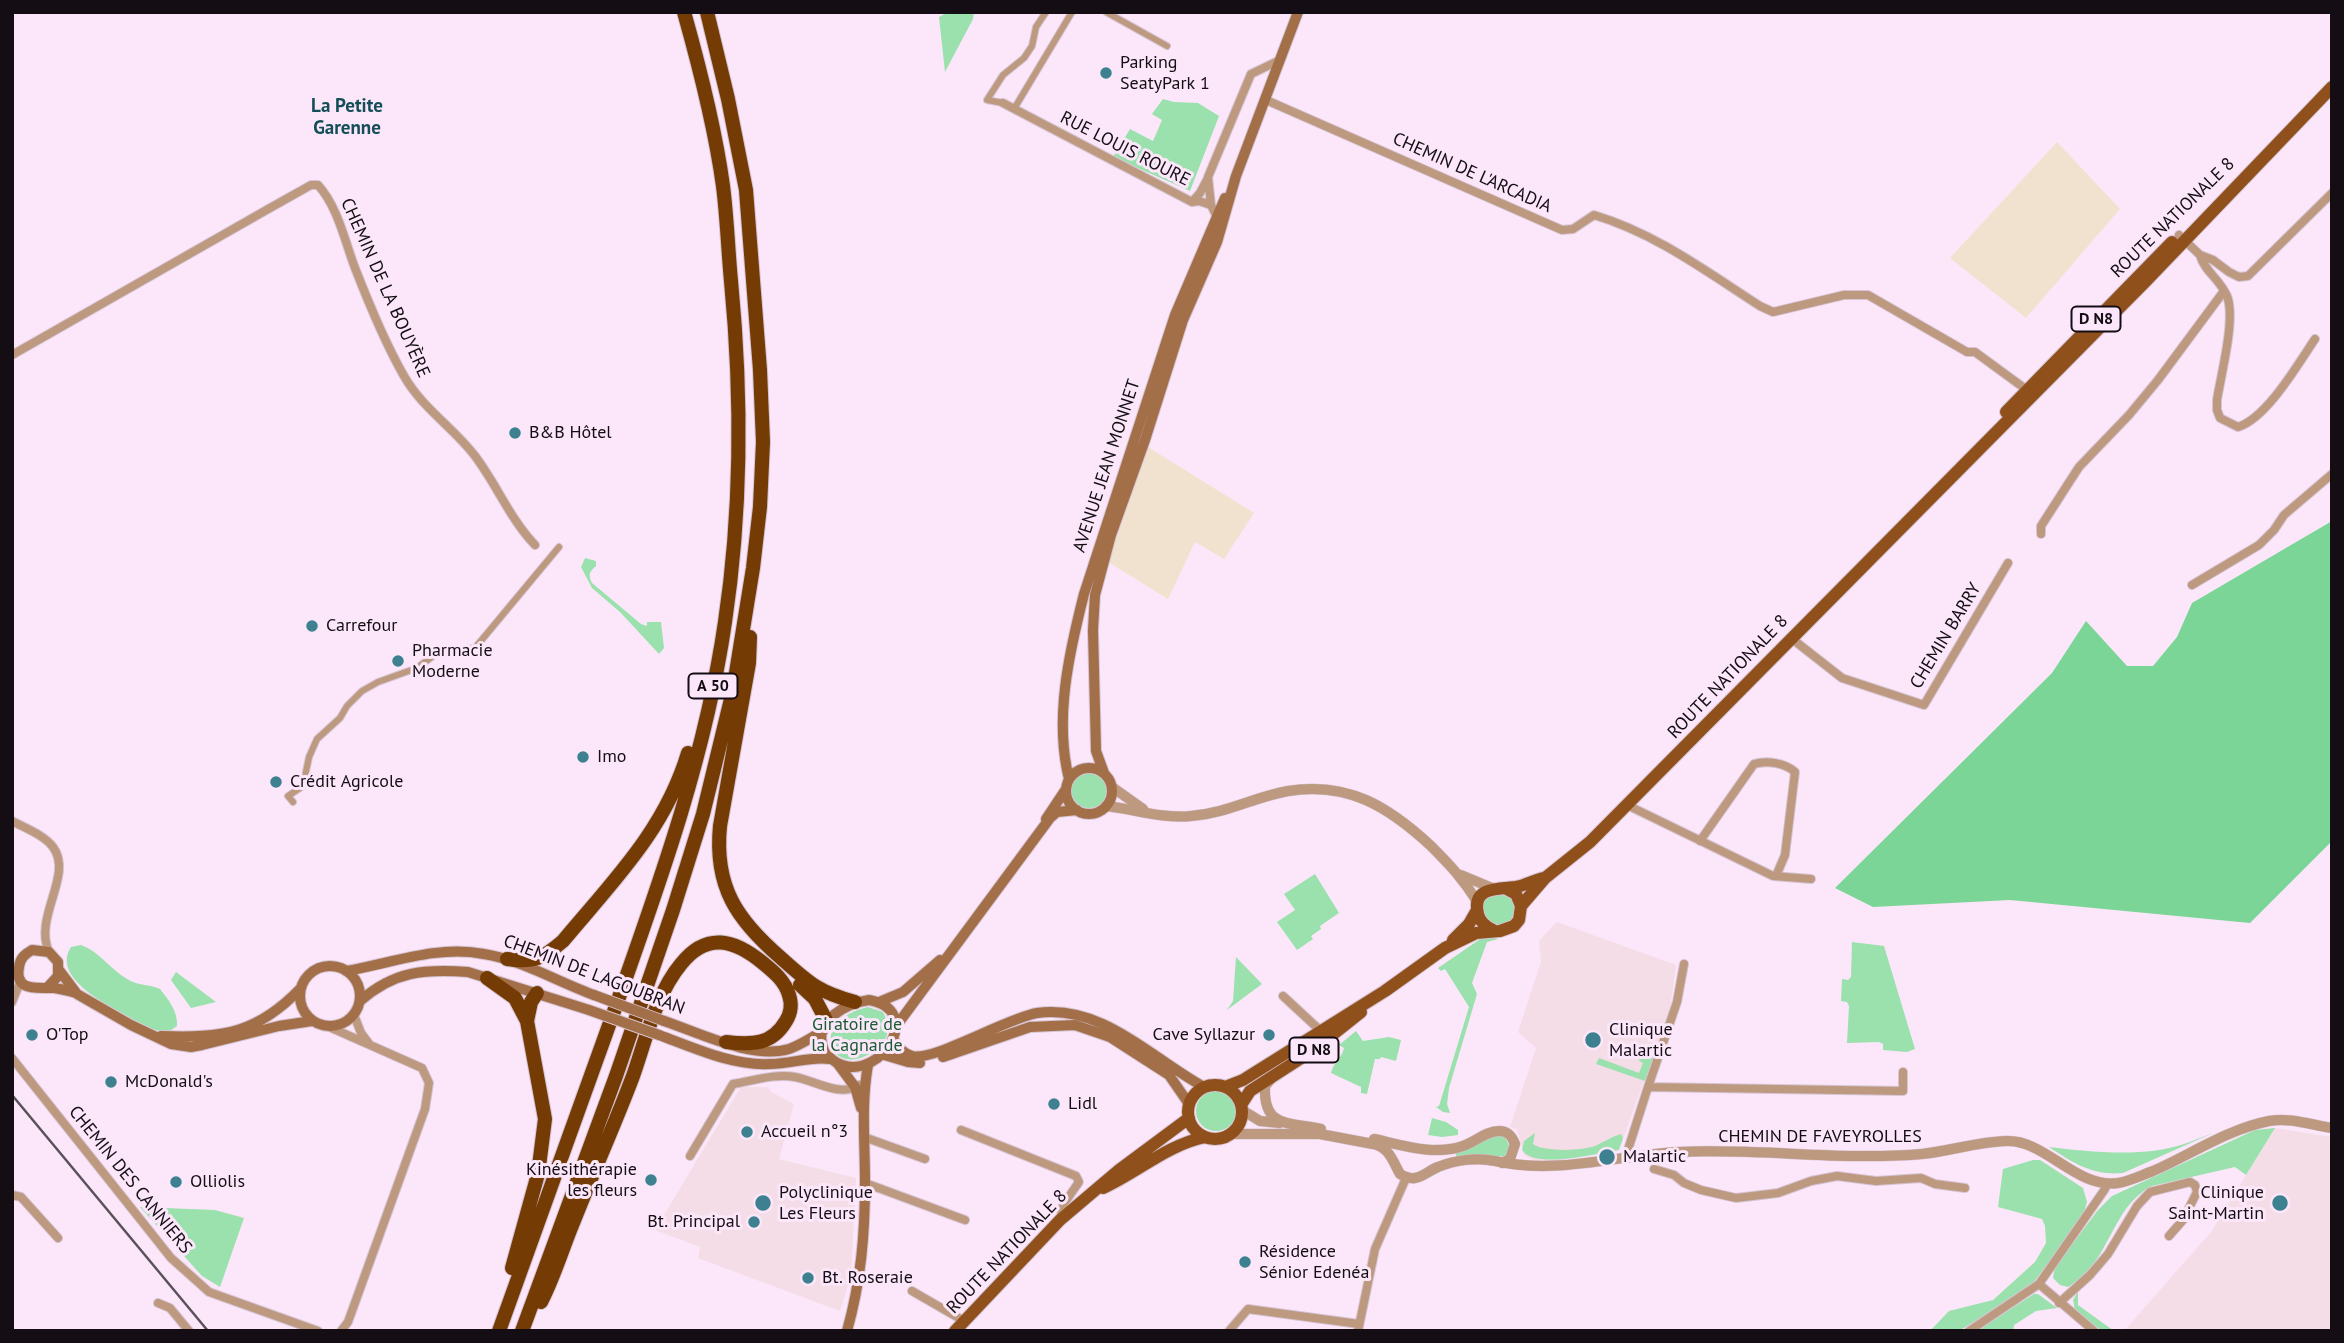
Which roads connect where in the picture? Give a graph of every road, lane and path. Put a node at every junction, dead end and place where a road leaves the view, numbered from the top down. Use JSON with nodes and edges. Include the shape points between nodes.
{"nodes":[{"id":1,"x":684,"y":12,"type":"edge"},
{"id":2,"x":707,"y":12,"type":"edge"},
{"id":3,"x":1046,"y":12,"type":"edge"},
{"id":4,"x":1072,"y":12,"type":"edge"},
{"id":5,"x":1106,"y":12,"type":"edge"},
{"id":6,"x":1292,"y":12,"type":"edge"},
{"id":7,"x":1298,"y":12,"type":"edge"},
{"id":8,"x":1288,"y":34,"type":"junction"},
{"id":9,"x":1167,"y":46,"type":"dead end"},
{"id":10,"x":1280,"y":60,"type":"junction"},
{"id":11,"x":2332,"y":87,"type":"edge"},
{"id":12,"x":1266,"y":100,"type":"junction"},
{"id":13,"x":1003,"y":103,"type":"joint"},
{"id":14,"x":1014,"y":109,"type":"junction"},
{"id":15,"x":1236,"y":176,"type":"junction"},
{"id":16,"x":1208,"y":177,"type":"junction"},
{"id":17,"x":2332,"y":193,"type":"edge"},
{"id":18,"x":1192,"y":202,"type":"junction"},
{"id":19,"x":1214,"y":209,"type":"junction"},
{"id":20,"x":1222,"y":227,"type":"junction"},
{"id":21,"x":2182,"y":238,"type":"junction"},
{"id":22,"x":2200,"y":256,"type":"junction"},
{"id":23,"x":2224,"y":291,"type":"junction"},
{"id":24,"x":2315,"y":339,"type":"dead end"},
{"id":25,"x":12,"y":355,"type":"edge"},
{"id":26,"x":2030,"y":392,"type":"junction"},
{"id":27,"x":2332,"y":474,"type":"edge"},
{"id":28,"x":2041,"y":534,"type":"dead end"},
{"id":29,"x":534,"y":545,"type":"dead end"},
{"id":30,"x":559,"y":547,"type":"dead end"},
{"id":31,"x":2008,"y":563,"type":"dead end"},
{"id":32,"x":753,"y":568,"type":"junction"},
{"id":33,"x":2192,"y":585,"type":"dead end"},
{"id":34,"x":725,"y":624,"type":"junction"},
{"id":35,"x":1791,"y":638,"type":"junction"},
{"id":36,"x":1104,"y":773,"type":"junction"},
{"id":37,"x":1067,"y":784,"type":"junction"},
{"id":38,"x":1112,"y":788,"type":"junction"},
{"id":39,"x":293,"y":802,"type":"dead end"},
{"id":40,"x":1627,"y":805,"type":"junction"},
{"id":41,"x":1106,"y":806,"type":"junction"},
{"id":42,"x":1077,"y":810,"type":"junction"},
{"id":43,"x":1147,"y":812,"type":"junction"},
{"id":44,"x":12,"y":821,"type":"edge"},
{"id":45,"x":1040,"y":830,"type":"junction"},
{"id":46,"x":1700,"y":841,"type":"junction"},
{"id":47,"x":1461,"y":875,"type":"junction"},
{"id":48,"x":1776,"y":877,"type":"junction"},
{"id":49,"x":1545,"y":878,"type":"junction"},
{"id":50,"x":1811,"y":879,"type":"dead end"},
{"id":51,"x":1492,"y":888,"type":"junction"},
{"id":52,"x":1505,"y":888,"type":"junction"},
{"id":53,"x":1478,"y":906,"type":"junction"},
{"id":54,"x":1521,"y":906,"type":"junction"},
{"id":55,"x":1493,"y":930,"type":"junction"},
{"id":56,"x":44,"y":932,"type":"junction"},
{"id":57,"x":729,"y":942,"type":"junction"},
{"id":58,"x":1445,"y":948,"type":"junction"},
{"id":59,"x":952,"y":949,"type":"junction"},
{"id":60,"x":33,"y":950,"type":"junction"},
{"id":61,"x":49,"y":952,"type":"junction"},
{"id":62,"x":17,"y":958,"type":"edge"},
{"id":63,"x":507,"y":959,"type":"junction"},
{"id":64,"x":1684,"y":964,"type":"dead end"},
{"id":65,"x":59,"y":970,"type":"junction"},
{"id":66,"x":346,"y":971,"type":"junction"},
{"id":67,"x":17,"y":974,"type":"edge"},
{"id":68,"x":487,"y":978,"type":"junction"},
{"id":69,"x":561,"y":983,"type":"junction"},
{"id":70,"x":47,"y":988,"type":"junction"},
{"id":71,"x":301,"y":988,"type":"junction"},
{"id":72,"x":35,"y":990,"type":"junction"},
{"id":73,"x":77,"y":993,"type":"junction"},
{"id":74,"x":537,"y":993,"type":"junction"},
{"id":75,"x":1283,"y":996,"type":"dead end"},
{"id":76,"x":13,"y":1001,"type":"edge"},
{"id":77,"x":360,"y":1001,"type":"junction"},
{"id":78,"x":855,"y":1002,"type":"junction"},
{"id":79,"x":879,"y":1002,"type":"junction"},
{"id":80,"x":354,"y":1015,"type":"junction"},
{"id":81,"x":313,"y":1021,"type":"junction"},
{"id":82,"x":527,"y":1021,"type":"junction"},
{"id":83,"x":897,"y":1025,"type":"junction"},
{"id":84,"x":327,"y":1026,"type":"junction"},
{"id":85,"x":825,"y":1027,"type":"junction"},
{"id":86,"x":1325,"y":1035,"type":"junction"},
{"id":87,"x":155,"y":1036,"type":"junction"},
{"id":88,"x":893,"y":1039,"type":"junction"},
{"id":89,"x":726,"y":1042,"type":"junction"},
{"id":90,"x":370,"y":1045,"type":"junction"},
{"id":91,"x":881,"y":1055,"type":"junction"},
{"id":92,"x":12,"y":1058,"type":"edge"},
{"id":93,"x":834,"y":1062,"type":"junction"},
{"id":94,"x":867,"y":1070,"type":"junction"},
{"id":95,"x":1903,"y":1072,"type":"dead end"},
{"id":96,"x":847,"y":1076,"type":"junction"},
{"id":97,"x":1274,"y":1076,"type":"junction"},
{"id":98,"x":855,"y":1087,"type":"junction"},
{"id":99,"x":1204,"y":1087,"type":"junction"},
{"id":100,"x":1225,"y":1087,"type":"junction"},
{"id":101,"x":1648,"y":1087,"type":"junction"},
{"id":102,"x":834,"y":1088,"type":"junction"},
{"id":103,"x":1189,"y":1104,"type":"junction"},
{"id":104,"x":1242,"y":1107,"type":"junction"},
{"id":105,"x":862,"y":1113,"type":"junction"},
{"id":106,"x":1189,"y":1118,"type":"junction"},
{"id":107,"x":1309,"y":1126,"type":"junction"},
{"id":108,"x":2332,"y":1128,"type":"edge"},
{"id":109,"x":961,"y":1130,"type":"dead end"},
{"id":110,"x":1230,"y":1135,"type":"junction"},
{"id":111,"x":864,"y":1137,"type":"junction"},
{"id":112,"x":1205,"y":1137,"type":"junction"},
{"id":113,"x":1409,"y":1147,"type":"junction"},
{"id":114,"x":1514,"y":1151,"type":"junction"},
{"id":115,"x":690,"y":1156,"type":"dead end"},
{"id":116,"x":1625,"y":1158,"type":"junction"},
{"id":117,"x":925,"y":1159,"type":"dead end"},
{"id":118,"x":1395,"y":1163,"type":"junction"},
{"id":119,"x":1502,"y":1163,"type":"junction"},
{"id":120,"x":1537,"y":1167,"type":"junction"},
{"id":121,"x":1654,"y":1169,"type":"dead end"},
{"id":122,"x":1406,"y":1178,"type":"junction"},
{"id":123,"x":865,"y":1183,"type":"junction"},
{"id":124,"x":2106,"y":1183,"type":"junction"},
{"id":125,"x":1965,"y":1188,"type":"dead end"},
{"id":126,"x":12,"y":1195,"type":"edge"},
{"id":127,"x":1084,"y":1198,"type":"junction"},
{"id":128,"x":965,"y":1220,"type":"dead end"},
{"id":129,"x":1060,"y":1220,"type":"junction"},
{"id":130,"x":2169,"y":1236,"type":"dead end"},
{"id":131,"x":58,"y":1238,"type":"dead end"},
{"id":132,"x":2039,"y":1284,"type":"junction"},
{"id":133,"x":912,"y":1291,"type":"dead end"},
{"id":134,"x":158,"y":1303,"type":"dead end"},
{"id":135,"x":2059,"y":1303,"type":"junction"},
{"id":136,"x":959,"y":1326,"type":"edge"},
{"id":137,"x":1358,"y":1327,"type":"edge"},
{"id":138,"x":190,"y":1331,"type":"edge"},
{"id":139,"x":318,"y":1331,"type":"edge"},
{"id":140,"x":341,"y":1331,"type":"edge"},
{"id":141,"x":493,"y":1331,"type":"edge"},
{"id":142,"x":499,"y":1331,"type":"edge"},
{"id":143,"x":524,"y":1331,"type":"edge"},
{"id":144,"x":847,"y":1331,"type":"edge"},
{"id":145,"x":1229,"y":1331,"type":"edge"},
{"id":146,"x":1969,"y":1331,"type":"edge"},
{"id":147,"x":2094,"y":1331,"type":"edge"}],
"edges":[{"from":1,"to":34,"type":"highway","number":"A 50","via":[[704,86],[722,185],[739,375],[738,487]]},
{"from":2,"to":32,"type":"highway","number":"A 50","via":[[746,190],[763,442]]},
{"from":3,"to":13,"type":"street","via":[[1024,58],[1003,75],[987,100]]},
{"from":4,"to":14,"type":"street"},
{"from":5,"to":9,"type":"street"},
{"from":6,"to":8,"type":"main road","name":"AVENUE JEAN MONNET"},
{"from":7,"to":8,"type":"main road","name":"AVENUE JEAN MONNET"},
{"from":8,"to":10,"type":"main road","name":"AVENUE JEAN MONNET"},
{"from":10,"to":12,"type":"main road","name":"AVENUE JEAN MONNET"},
{"from":10,"to":16,"type":"street","via":[[1251,74]]},
{"from":11,"to":21,"type":"main road","name":"ROUTE NATIONALE 8","number":"D N8"},
{"from":12,"to":15,"type":"main road","name":"AVENUE JEAN MONNET"},
{"from":12,"to":26,"type":"street","name":"CHEMIN DE L'ARCADIA","via":[[1562,230],[1573,229],[1594,215],[1613,221],[1672,249],[1773,312],[1844,295],[1868,295],[1967,352],[1975,352]]},
{"from":13,"to":14,"type":"street","name":"RUE LOUIS ROURE"},
{"from":14,"to":18,"type":"street","name":"RUE LOUIS ROURE"},
{"from":15,"to":19,"type":"main road","name":"AVENUE JEAN MONNET"},
{"from":15,"to":20,"type":"main road","name":"AVENUE JEAN MONNET"},
{"from":16,"to":18,"type":"street"},
{"from":16,"to":19,"type":"street"},
{"from":17,"to":22,"type":"street","via":[[2248,276],[2239,277]]},
{"from":18,"to":19,"type":"street","name":"RUE LOUIS ROURE","via":[[1205,202]]},
{"from":19,"to":20,"type":"street"},
{"from":19,"to":37,"type":"main road","name":"AVENUE JEAN MONNET","via":[[1084,594],[1066,685]]},
{"from":20,"to":36,"type":"main road","name":"AVENUE JEAN MONNET","via":[[1183,320],[1095,595],[1096,751]]},
{"from":21,"to":22,"type":"street"},
{"from":21,"to":26,"type":"main road","name":"ROUTE NATIONALE 8","number":"D N8"},
{"from":22,"to":23,"type":"street"},
{"from":23,"to":24,"type":"street","via":[[2231,316],[2217,410],[2228,424],[2247,424],[2281,390]]},
{"from":23,"to":28,"type":"street","via":[[2151,389],[2079,467],[2041,526]]},
{"from":25,"to":29,"type":"street","name":"CHEMIN DE LA BOUYÈRE","via":[[311,185],[318,186],[404,376],[416,395],[475,455],[518,528]]},
{"from":26,"to":35,"type":"main road","name":"ROUTE NATIONALE 8","number":"D N8"},
{"from":27,"to":33,"type":"street","via":[[2284,515],[2259,545]]},
{"from":30,"to":39,"type":"street","via":[[475,648],[437,653],[416,668],[371,685],[353,699],[317,739],[303,786],[288,796]]},
{"from":31,"to":35,"type":"street","name":"CHEMIN BARRY","via":[[1924,705],[1842,678]]},
{"from":32,"to":78,"type":"highway","via":[[749,663],[718,840],[723,878],[753,934],[814,986],[832,997]]},
{"from":32,"to":143,"type":"highway","number":"A 50","via":[[733,691],[703,814],[616,1076]]},
{"from":34,"to":63,"type":"highway","via":[[684,764],[653,830],[563,941],[534,961]]},
{"from":34,"to":142,"type":"highway","number":"A 50","via":[[679,825]]},
{"from":35,"to":40,"type":"main road","name":"ROUTE NATIONALE 8","number":"D N8"},
{"from":36,"to":37,"type":"main road","via":[[1085,768]]},
{"from":36,"to":38,"type":"main road"},
{"from":37,"to":42,"type":"main road","via":[[1068,801]]},
{"from":37,"to":45,"type":"main road"},
{"from":38,"to":41,"type":"main road"},
{"from":38,"to":43,"type":"street"},
{"from":40,"to":46,"type":"street"},
{"from":40,"to":49,"type":"main road","name":"ROUTE NATIONALE 8","number":"D N8"},
{"from":41,"to":42,"type":"main road","via":[[1094,813]]},
{"from":41,"to":43,"type":"street"},
{"from":42,"to":45,"type":"main road","via":[[1057,812]]},
{"from":43,"to":47,"type":"street","via":[[1187,817],[1222,812],[1286,791],[1348,793],[1400,818]]},
{"from":44,"to":56,"type":"street","via":[[46,841],[58,859]]},
{"from":45,"to":59,"type":"main road"},
{"from":46,"to":48,"type":"street"},
{"from":46,"to":48,"type":"street","via":[[1754,764],[1789,766],[1795,772],[1786,855]]},
{"from":47,"to":51,"type":"street"},
{"from":47,"to":53,"type":"street"},
{"from":48,"to":50,"type":"street"},
{"from":49,"to":52,"type":"main road","name":"ROUTE NATIONALE 8","number":"D N8"},
{"from":49,"to":54,"type":"main road","name":"ROUTE NATIONALE 8","number":"D N8"},
{"from":51,"to":52,"type":"main road"},
{"from":51,"to":53,"type":"main road"},
{"from":52,"to":54,"type":"main road","via":[[1516,894]]},
{"from":53,"to":55,"type":"main road","via":[[1482,923]]},
{"from":53,"to":58,"type":"main road","number":"D N8","via":[[1469,924]]},
{"from":54,"to":55,"type":"main road","via":[[1514,926]]},
{"from":55,"to":58,"type":"main road","number":"D N8"},
{"from":56,"to":60,"type":"street"},
{"from":56,"to":61,"type":"street"},
{"from":57,"to":85,"type":"highway","via":[[750,947],[772,961],[815,999]]},
{"from":57,"to":89,"type":"highway","via":[[778,976],[789,993],[791,1007],[772,1038],[747,1044]]},
{"from":57,"to":143,"type":"highway","via":[[694,951],[673,975],[550,1285]]},
{"from":58,"to":86,"type":"main road","number":"D N8"},
{"from":59,"to":79,"type":"main road","via":[[903,992]]},
{"from":59,"to":83,"type":"main road"},
{"from":60,"to":61,"type":"main road"},
{"from":60,"to":62,"type":"main road"},
{"from":61,"to":65,"type":"main road"},
{"from":62,"to":67,"type":"main road"},
{"from":63,"to":66,"type":"main road","name":"CHEMIN DE LAGOUBRAN","via":[[438,952]]},
{"from":63,"to":69,"type":"main road","name":"CHEMIN DE LAGOUBRAN"},
{"from":64,"to":101,"type":"street","via":[[1677,1002]]},
{"from":65,"to":70,"type":"main road"},
{"from":65,"to":73,"type":"main road"},
{"from":66,"to":71,"type":"main road","via":[[320,968]]},
{"from":66,"to":77,"type":"main road","via":[[359,987]]},
{"from":67,"to":72,"type":"main road"},
{"from":67,"to":76,"type":"street"},
{"from":68,"to":74,"type":"main road","name":"CHEMIN DE LAGOUBRAN"},
{"from":68,"to":77,"type":"main road","name":"CHEMIN DE LAGOUBRAN","via":[[459,971],[413,973],[385,982]]},
{"from":68,"to":82,"type":"highway","via":[[515,998]]},
{"from":69,"to":74,"type":"main road","via":[[550,983]]},
{"from":69,"to":89,"type":"main road","name":"CHEMIN DE LAGOUBRAN","bridge":true},
{"from":70,"to":72,"type":"main road"},
{"from":70,"to":73,"type":"main road"},
{"from":71,"to":81,"type":"main road","via":[[300,1003]]},
{"from":71,"to":87,"type":"main road","via":[[274,1014],[244,1028],[211,1037]]},
{"from":72,"to":76,"type":"street"},
{"from":73,"to":87,"type":"main road"},
{"from":74,"to":82,"type":"highway"},
{"from":74,"to":93,"type":"main road","name":"CHEMIN DE LAGOUBRAN","bridge":true,"via":[[744,1062],[771,1065],[812,1058]]},
{"from":75,"to":86,"type":"street"},
{"from":77,"to":80,"type":"main road"},
{"from":78,"to":79,"type":"main road"},
{"from":78,"to":85,"type":"main road","via":[[834,1014]]},
{"from":79,"to":83,"type":"main road","via":[[889,1009]]},
{"from":80,"to":84,"type":"main road","via":[[337,1026]]},
{"from":80,"to":90,"type":"street"},
{"from":81,"to":84,"type":"main road"},
{"from":81,"to":87,"type":"main road","via":[[191,1047]]},
{"from":82,"to":141,"type":"highway","via":[[545,1119],[544,1140],[530,1209]]},
{"from":83,"to":88,"type":"main road"},
{"from":84,"to":90,"type":"street"},
{"from":85,"to":89,"type":"main road","name":"CHEMIN DE LAGOUBRAN","via":[[798,1045],[776,1052],[746,1050]]},
{"from":85,"to":93,"type":"main road","via":[[822,1043]]},
{"from":86,"to":97,"type":"main road","number":"D N8"},
{"from":86,"to":100,"type":"main road","number":"D N8"},
{"from":88,"to":91,"type":"main road"},
{"from":88,"to":99,"type":"main road","via":[[907,1054],[921,1057],[1024,1017],[1046,1013],[1077,1016],[1108,1025]]},
{"from":90,"to":140,"type":"street","via":[[422,1068],[429,1094]]},
{"from":91,"to":94,"type":"main road"},
{"from":91,"to":103,"type":"main road","via":[[928,1062],[1030,1027],[1075,1025],[1110,1037],[1169,1075]]},
{"from":92,"to":139,"type":"street","name":"CHEMIN DES CANNIERS","via":[[171,1258],[200,1286]]},
{"from":93,"to":94,"type":"main road"},
{"from":93,"to":96,"type":"main road"},
{"from":94,"to":98,"type":"street"},
{"from":94,"to":105,"type":"main road"},
{"from":95,"to":101,"type":"street","via":[[1903,1091]]},
{"from":96,"to":98,"type":"main road"},
{"from":96,"to":102,"type":"street"},
{"from":97,"to":104,"type":"main road","number":"D N8","via":[[1250,1091]]},
{"from":97,"to":107,"type":"street","via":[[1265,1086],[1268,1112],[1277,1120]]},
{"from":98,"to":102,"type":"street"},
{"from":98,"to":105,"type":"main road"},
{"from":99,"to":100,"type":"main road"},
{"from":99,"to":103,"type":"main road"},
{"from":100,"to":104,"type":"main road"},
{"from":101,"to":116,"type":"street"},
{"from":102,"to":115,"type":"street","via":[[792,1076],[733,1084]]},
{"from":103,"to":106,"type":"main road"},
{"from":104,"to":107,"type":"street","via":[[1259,1121]]},
{"from":104,"to":110,"type":"main road","via":[[1239,1124]]},
{"from":105,"to":111,"type":"main road"},
{"from":106,"to":112,"type":"main road"},
{"from":106,"to":127,"type":"main road","name":"ROUTE NATIONALE 8"},
{"from":107,"to":113,"type":"street"},
{"from":108,"to":124,"type":"street","via":[[2283,1119],[2268,1121],[2137,1178]]},
{"from":109,"to":129,"type":"street","via":[[1076,1176],[1079,1182],[1063,1205]]},
{"from":110,"to":112,"type":"main road"},
{"from":110,"to":118,"type":"street","via":[[1320,1134],[1380,1146]]},
{"from":111,"to":117,"type":"street"},
{"from":111,"to":123,"type":"main road"},
{"from":112,"to":127,"type":"main road","name":"ROUTE NATIONALE 8","via":[[1163,1152],[1126,1178]]},
{"from":113,"to":114,"type":"street","via":[[1460,1147],[1501,1131],[1513,1139]]},
{"from":113,"to":118,"type":"street","via":[[1398,1154]]},
{"from":114,"to":119,"type":"street"},
{"from":114,"to":120,"type":"street"},
{"from":116,"to":120,"type":"street","name":"CHEMIN DE FAVEYROLLES"},
{"from":116,"to":124,"type":"street","name":"CHEMIN DE FAVEYROLLES","via":[[1679,1152],[1922,1154],[2008,1141]]},
{"from":118,"to":122,"type":"street"},
{"from":119,"to":120,"type":"street","name":"CHEMIN DE FAVEYROLLES"},
{"from":119,"to":122,"type":"street","name":"CHEMIN DE FAVEYROLLES","via":[[1454,1162]]},
{"from":121,"to":125,"type":"street","via":[[1701,1190],[1736,1199],[1837,1176],[1921,1178]]},
{"from":122,"to":137,"type":"street","via":[[1375,1249]]},
{"from":123,"to":128,"type":"street"},
{"from":123,"to":144,"type":"main road","via":[[861,1271]]},
{"from":124,"to":132,"type":"street"},
{"from":126,"to":131,"type":"street","via":[[22,1197]]},
{"from":127,"to":129,"type":"main road","name":"ROUTE NATIONALE 8"},
{"from":129,"to":136,"type":"main road","name":"ROUTE NATIONALE 8"},
{"from":130,"to":135,"type":"street","via":[[2197,1192],[2190,1182],[2150,1192],[2099,1265]]},
{"from":132,"to":135,"type":"street"},
{"from":132,"to":146,"type":"street"},
{"from":133,"to":136,"type":"street"},
{"from":134,"to":138,"type":"street","via":[[170,1308]]},
{"from":135,"to":147,"type":"street"},
{"from":137,"to":145,"type":"street","via":[[1248,1309]]}]}
